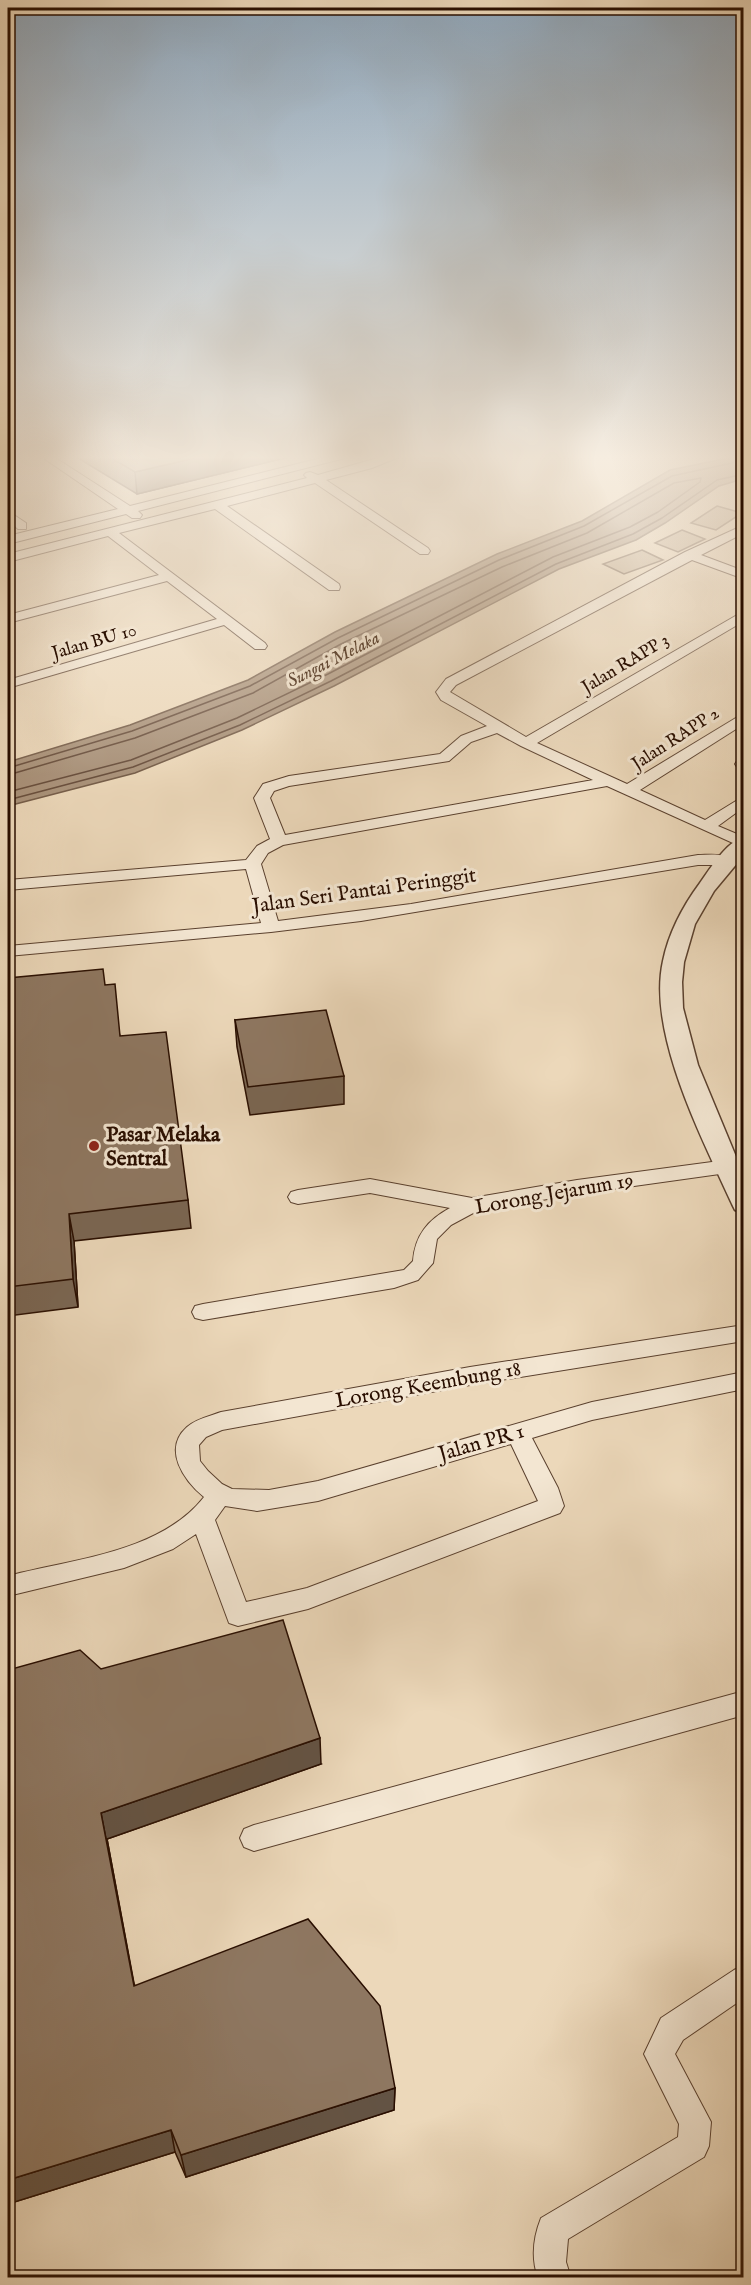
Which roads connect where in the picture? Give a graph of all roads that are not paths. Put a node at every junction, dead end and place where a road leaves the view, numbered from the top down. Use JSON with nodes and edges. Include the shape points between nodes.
{"nodes":[{"id":1,"x":148,"y":562,"type":"edge"},
{"id":2,"x":298,"y":562,"type":"edge"},
{"id":3,"x":677,"y":562,"type":"edge"},
{"id":4,"x":707,"y":562,"type":"edge"},
{"id":5,"x":744,"y":575,"type":"edge"},
{"id":6,"x":168,"y":577,"type":"junction"},
{"id":7,"x":334,"y":587,"type":"dead end"},
{"id":8,"x":744,"y":615,"type":"edge"},
{"id":9,"x":8,"y":619,"type":"edge"},
{"id":10,"x":225,"y":621,"type":"junction"},
{"id":11,"x":260,"y":646,"type":"dead end"},
{"id":12,"x":8,"y":684,"type":"edge"},
{"id":13,"x":744,"y":717,"type":"edge"},
{"id":14,"x":498,"y":728,"type":"junction"},
{"id":15,"x":526,"y":743,"type":"junction"},
{"id":16,"x":605,"y":782,"type":"junction"},
{"id":17,"x":627,"y":791,"type":"junction"},
{"id":18,"x":744,"y":800,"type":"edge"},
{"id":19,"x":706,"y":826,"type":"junction"},
{"id":20,"x":279,"y":841,"type":"junction"},
{"id":21,"x":743,"y":843,"type":"edge"},
{"id":22,"x":725,"y":862,"type":"junction"},
{"id":23,"x":252,"y":864,"type":"junction"},
{"id":24,"x":8,"y":885,"type":"edge"},
{"id":25,"x":271,"y":927,"type":"junction"},
{"id":26,"x":8,"y":951,"type":"edge"},
{"id":27,"x":727,"y":1167,"type":"junction"},
{"id":28,"x":298,"y":1197,"type":"dead end"},
{"id":29,"x":744,"y":1204,"type":"edge"},
{"id":30,"x":472,"y":1205,"type":"junction"},
{"id":31,"x":203,"y":1312,"type":"dead end"},
{"id":32,"x":744,"y":1333,"type":"edge"},
{"id":33,"x":744,"y":1380,"type":"edge"},
{"id":34,"x":517,"y":1432,"type":"junction"},
{"id":35,"x":220,"y":1495,"type":"junction"},
{"id":36,"x":202,"y":1518,"type":"junction"},
{"id":37,"x":8,"y":1586,"type":"edge"},
{"id":38,"x":744,"y":1703,"type":"edge"},
{"id":39,"x":254,"y":1838,"type":"dead end"},
{"id":40,"x":744,"y":1980,"type":"edge"},
{"id":41,"x":555,"y":2277,"type":"edge"}],
"edges":[{"from":1,"to":6,"type":"street"},
{"from":2,"to":7,"type":"street"},
{"from":3,"to":14,"type":"street","via":[[445,687],[446,697]]},
{"from":4,"to":5,"type":"street"},
{"from":6,"to":9,"type":"street"},
{"from":6,"to":10,"type":"street"},
{"from":8,"to":15,"type":"street","name":"Jalan RAPP 3"},
{"from":10,"to":11,"type":"street"},
{"from":10,"to":12,"type":"street","name":"Jalan BU 10"},
{"from":13,"to":17,"type":"street","name":"Jalan RAPP 2"},
{"from":14,"to":15,"type":"street"},
{"from":14,"to":20,"type":"street","via":[[471,735],[444,758],[289,781],[268,788],[262,798]]},
{"from":15,"to":16,"type":"street"},
{"from":16,"to":17,"type":"street"},
{"from":16,"to":20,"type":"street"},
{"from":17,"to":19,"type":"street"},
{"from":18,"to":19,"type":"street"},
{"from":19,"to":21,"type":"street"},
{"from":20,"to":23,"type":"street","via":[[263,847]]},
{"from":21,"to":22,"type":"street"},
{"from":22,"to":25,"type":"street","name":"Jalan Seri Pantai Peringgit","via":[[698,860],[410,909]]},
{"from":22,"to":27,"type":"street","via":[[682,930],[671,982],[680,1048]]},
{"from":23,"to":24,"type":"street"},
{"from":23,"to":25,"type":"street"},
{"from":25,"to":26,"type":"street","name":"Jalan Seri Pantai Peringgit"},
{"from":27,"to":29,"type":"street"},
{"from":27,"to":30,"type":"street","name":"Lorong Jejarum 19"},
{"from":28,"to":30,"type":"street","via":[[370,1186]]},
{"from":30,"to":31,"type":"street","name":"Lorong Jejarum 19","via":[[444,1220],[428,1236],[423,1263],[411,1275]]},
{"from":32,"to":35,"type":"street","name":"Lorong Keembung 18","via":[[220,1421],[189,1437],[186,1451],[201,1482]]},
{"from":33,"to":34,"type":"street","name":"Jalan PR 1","via":[[592,1411]]},
{"from":34,"to":35,"type":"street","name":"Jalan PR 1","via":[[276,1500],[241,1500]]},
{"from":34,"to":36,"type":"street","via":[[552,1506],[308,1598],[238,1615]]},
{"from":35,"to":36,"type":"street"},
{"from":36,"to":37,"type":"street","via":[[164,1542],[124,1558]]},
{"from":38,"to":39,"type":"street"},
{"from":40,"to":41,"type":"street","via":[[672,2029],[659,2054],[695,2122],[693,2146],[553,2230],[549,2262]]}]}
